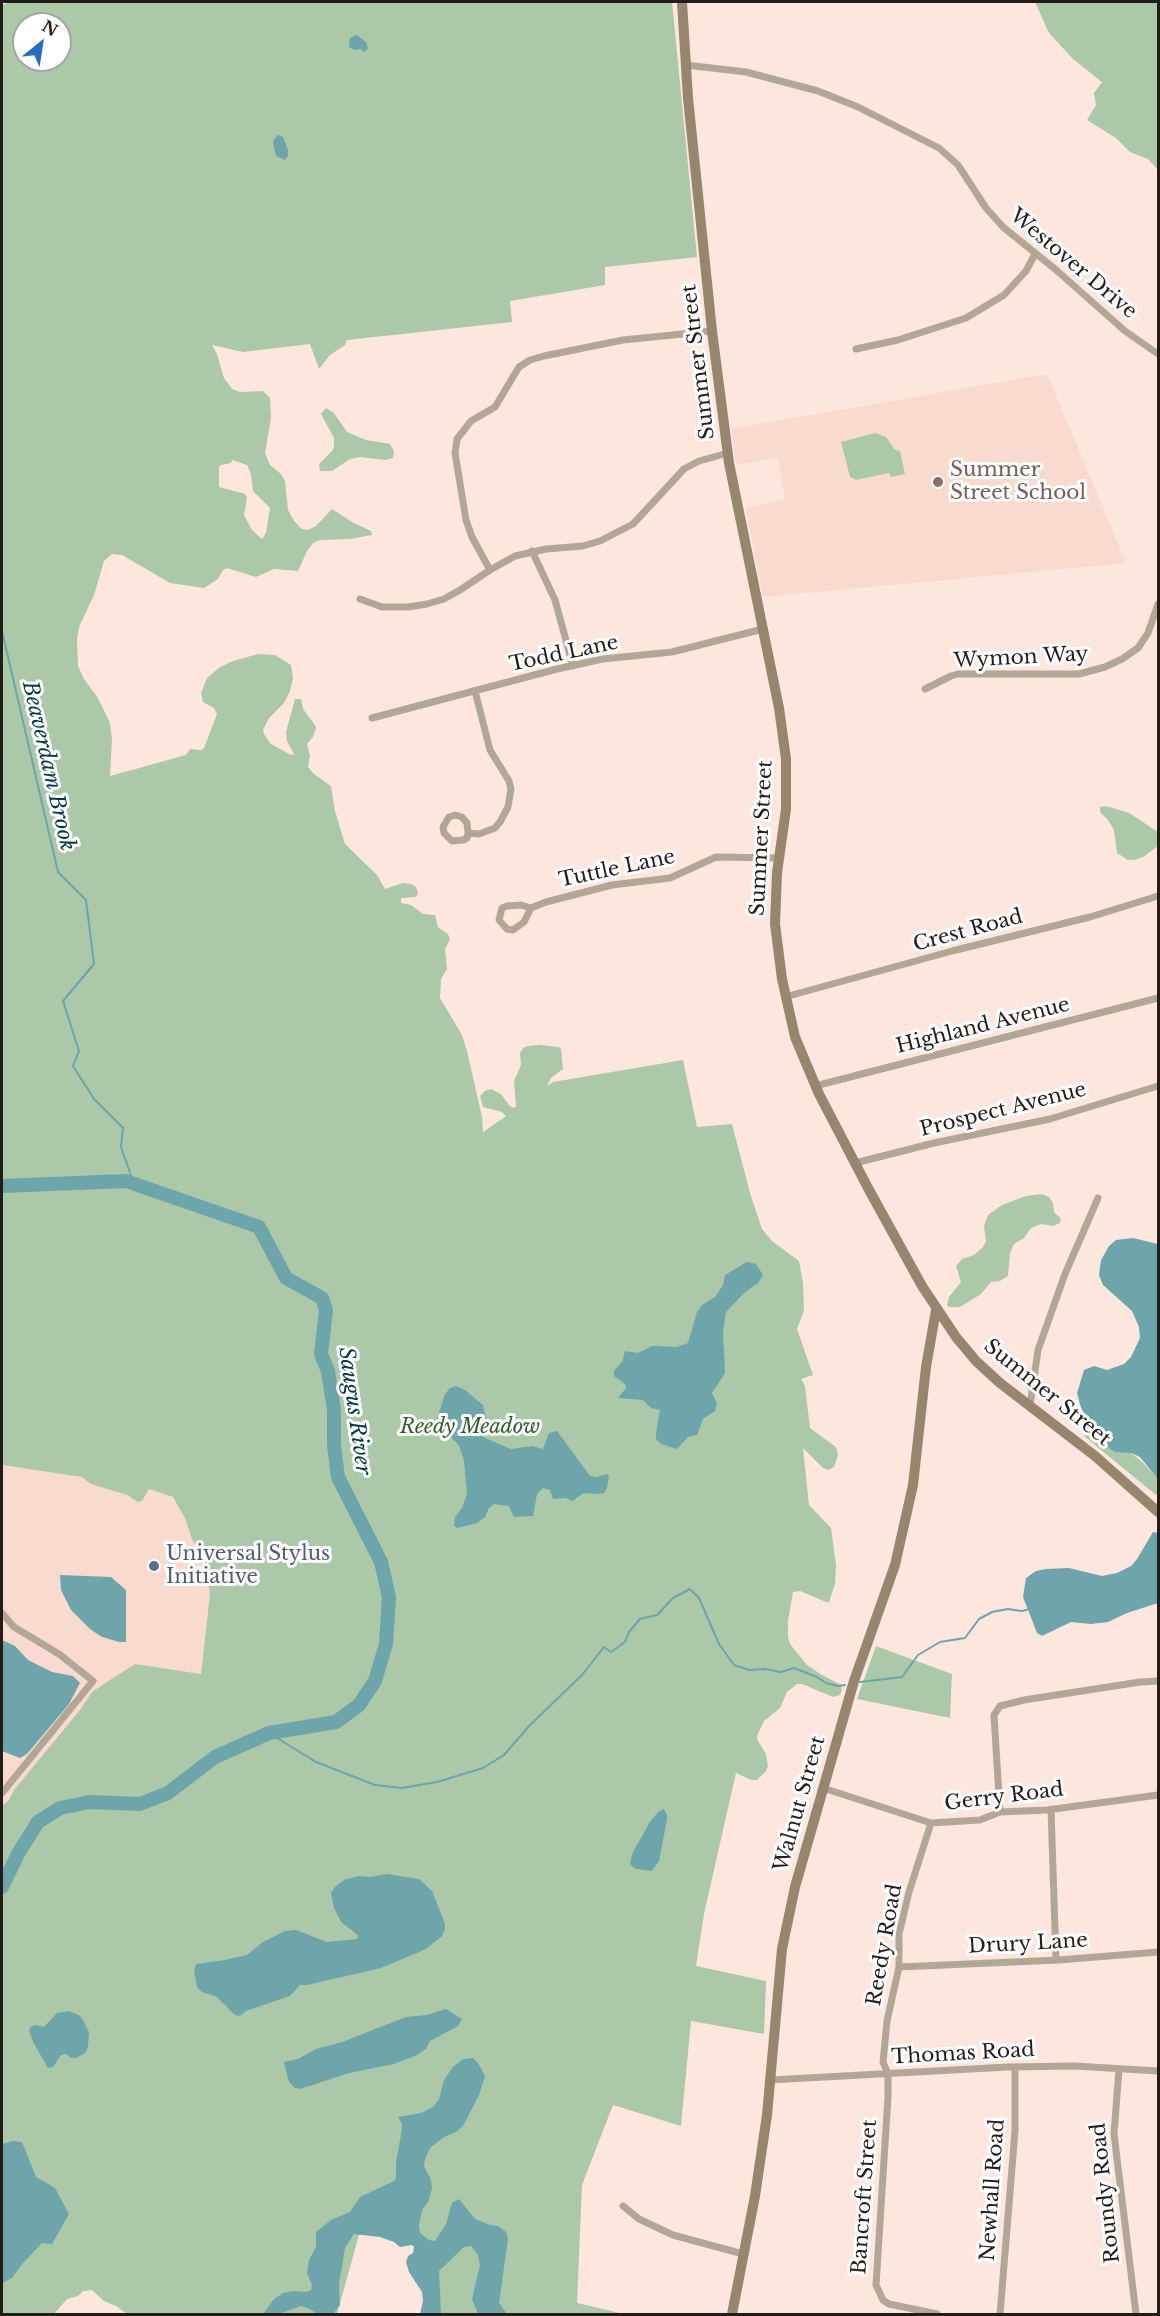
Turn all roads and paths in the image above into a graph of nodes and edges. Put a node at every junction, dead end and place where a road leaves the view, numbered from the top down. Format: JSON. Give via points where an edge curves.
{"nodes":[{"id":1,"x":682,"y":2,"type":"edge"},
{"id":2,"x":686,"y":65,"type":"junction"},
{"id":3,"x":1035,"y":254,"type":"junction"},
{"id":4,"x":712,"y":331,"type":"junction"},
{"id":5,"x":856,"y":350,"type":"dead end"},
{"id":6,"x":1158,"y":354,"type":"edge"},
{"id":7,"x":728,"y":453,"type":"junction"},
{"id":8,"x":532,"y":551,"type":"junction"},
{"id":9,"x":490,"y":570,"type":"junction"},
{"id":10,"x":360,"y":599,"type":"dead end"},
{"id":11,"x":1158,"y":604,"type":"edge"},
{"id":12,"x":763,"y":629,"type":"junction"},
{"id":13,"x":573,"y":666,"type":"junction"},
{"id":14,"x":925,"y":689,"type":"dead end"},
{"id":15,"x":475,"y":691,"type":"junction"},
{"id":16,"x":372,"y":718,"type":"dead end"},
{"id":17,"x":468,"y":832,"type":"dead end"},
{"id":18,"x":780,"y":858,"type":"junction"},
{"id":19,"x":1158,"y":896,"type":"edge"},
{"id":20,"x":531,"y":908,"type":"junction"},
{"id":21,"x":785,"y":997,"type":"junction"},
{"id":22,"x":1158,"y":998,"type":"edge"},
{"id":23,"x":815,"y":1086,"type":"junction"},
{"id":24,"x":1158,"y":1086,"type":"edge"},
{"id":25,"x":855,"y":1163,"type":"junction"},
{"id":26,"x":1098,"y":1198,"type":"dead end"},
{"id":27,"x":936,"y":1310,"type":"junction"},
{"id":28,"x":1030,"y":1406,"type":"junction"},
{"id":29,"x":1158,"y":1512,"type":"edge"},
{"id":30,"x":2,"y":1613,"type":"edge"},
{"id":31,"x":1158,"y":1682,"type":"edge"},
{"id":32,"x":823,"y":1788,"type":"junction"},
{"id":33,"x":2,"y":1793,"type":"edge"},
{"id":34,"x":1158,"y":1795,"type":"edge"},
{"id":35,"x":1051,"y":1809,"type":"junction"},
{"id":36,"x":1000,"y":1812,"type":"junction"},
{"id":37,"x":931,"y":1823,"type":"junction"},
{"id":38,"x":1158,"y":1952,"type":"edge"},
{"id":39,"x":1056,"y":1960,"type":"junction"},
{"id":40,"x":899,"y":1967,"type":"junction"},
{"id":41,"x":1016,"y":2067,"type":"junction"},
{"id":42,"x":1119,"y":2069,"type":"junction"},
{"id":43,"x":1158,"y":2071,"type":"edge"},
{"id":44,"x":888,"y":2074,"type":"junction"},
{"id":45,"x":770,"y":2080,"type":"junction"},
{"id":46,"x":623,"y":2206,"type":"dead end"},
{"id":47,"x":743,"y":2254,"type":"junction"},
{"id":48,"x":732,"y":2314,"type":"edge"},
{"id":49,"x":937,"y":2314,"type":"edge"},
{"id":50,"x":1000,"y":2314,"type":"edge"},
{"id":51,"x":1136,"y":2314,"type":"edge"}],
"edges":[{"from":1,"to":2,"type":"main road","name":"Summer Street"},
{"from":2,"to":3,"type":"street","name":"Westover Drive","via":[[746,72],[798,84],[837,98],[930,143],[951,158],[995,219]]},
{"from":2,"to":4,"type":"main road","name":"Summer Street"},
{"from":3,"to":5,"type":"street","via":[[1026,271],[1004,295],[966,318]]},
{"from":3,"to":6,"type":"street","name":"Westover Drive"},
{"from":4,"to":7,"type":"main road","name":"Summer Street"},
{"from":4,"to":9,"type":"street","via":[[623,340],[544,356],[519,367],[495,406],[471,421],[457,439],[456,464],[466,520]]},
{"from":7,"to":8,"type":"street","via":[[684,469],[646,512],[617,533],[583,546]]},
{"from":7,"to":12,"type":"main road","name":"Summer Street"},
{"from":8,"to":9,"type":"street"},
{"from":8,"to":13,"type":"street","via":[[555,600]]},
{"from":9,"to":10,"type":"street","via":[[444,599],[427,604],[382,607]]},
{"from":11,"to":14,"type":"street","name":"Wymon Way","via":[[1138,648],[1105,667],[1079,674],[958,674]]},
{"from":12,"to":13,"type":"street","name":"Todd Lane","via":[[672,652]]},
{"from":12,"to":18,"type":"main road","name":"Summer Street","via":[[786,759],[787,801]]},
{"from":13,"to":15,"type":"street","name":"Todd Lane"},
{"from":15,"to":16,"type":"street","name":"Todd Lane"},
{"from":15,"to":17,"type":"street","via":[[490,750],[511,789],[501,822],[486,832]]},
{"from":18,"to":20,"type":"street","name":"Tuttle Lane","via":[[716,857],[670,878],[591,890]]},
{"from":18,"to":21,"type":"main road","name":"Summer Street","via":[[775,924]]},
{"from":19,"to":21,"type":"street","name":"Crest Road"},
{"from":20,"to":20,"type":"street","name":"Tuttle Lane","via":[[524,922],[513,930],[499,920],[502,908],[507,906]]},
{"from":21,"to":23,"type":"main road","name":"Summer Street","via":[[795,1037]]},
{"from":22,"to":23,"type":"street","name":"Highland Avenue"},
{"from":23,"to":25,"type":"main road","name":"Summer Street"},
{"from":24,"to":25,"type":"street","name":"Prospect Avenue","via":[[1050,1119]]},
{"from":25,"to":27,"type":"main road","name":"Summer Street"},
{"from":26,"to":28,"type":"street","via":[[1038,1350]]},
{"from":27,"to":28,"type":"main road","name":"Summer Street","via":[[976,1361]]},
{"from":27,"to":32,"type":"main road","name":"Walnut Street","via":[[913,1485],[895,1565],[854,1681]]},
{"from":28,"to":29,"type":"main road","name":"Summer Street"},
{"from":30,"to":33,"type":"street","via":[[14,1627],[59,1654],[93,1681]]},
{"from":31,"to":36,"type":"street","via":[[1000,1706],[994,1715]]},
{"from":32,"to":37,"type":"street","name":"Gerry Road"},
{"from":32,"to":45,"type":"main road","name":"Walnut Street","via":[[782,1949]]},
{"from":34,"to":35,"type":"street","name":"Gerry Road"},
{"from":35,"to":36,"type":"street","name":"Gerry Road"},
{"from":35,"to":39,"type":"street"},
{"from":36,"to":37,"type":"street","name":"Gerry Road","via":[[980,1820]]},
{"from":37,"to":40,"type":"street","name":"Reedy Road","via":[[899,1934]]},
{"from":38,"to":39,"type":"street","name":"Drury Lane"},
{"from":39,"to":40,"type":"street","name":"Drury Lane"},
{"from":40,"to":44,"type":"street","name":"Reedy Road","via":[[887,2021],[883,2062]]},
{"from":41,"to":42,"type":"street","name":"Thomas Road"},
{"from":41,"to":44,"type":"street","name":"Thomas Road"},
{"from":41,"to":50,"type":"street","name":"Newhall Road","via":[[1015,2131]]},
{"from":42,"to":43,"type":"street","name":"Thomas Road"},
{"from":42,"to":51,"type":"street","name":"Roundy Road","via":[[1114,2134]]},
{"from":44,"to":45,"type":"street","name":"Thomas Road"},
{"from":44,"to":49,"type":"street","name":"Bancroft Street","via":[[876,2285],[883,2300],[890,2304]]},
{"from":45,"to":47,"type":"main road","name":"Walnut Street"},
{"from":46,"to":47,"type":"street","via":[[639,2219],[673,2235]]},
{"from":47,"to":48,"type":"main road","name":"Walnut Street"}]}
